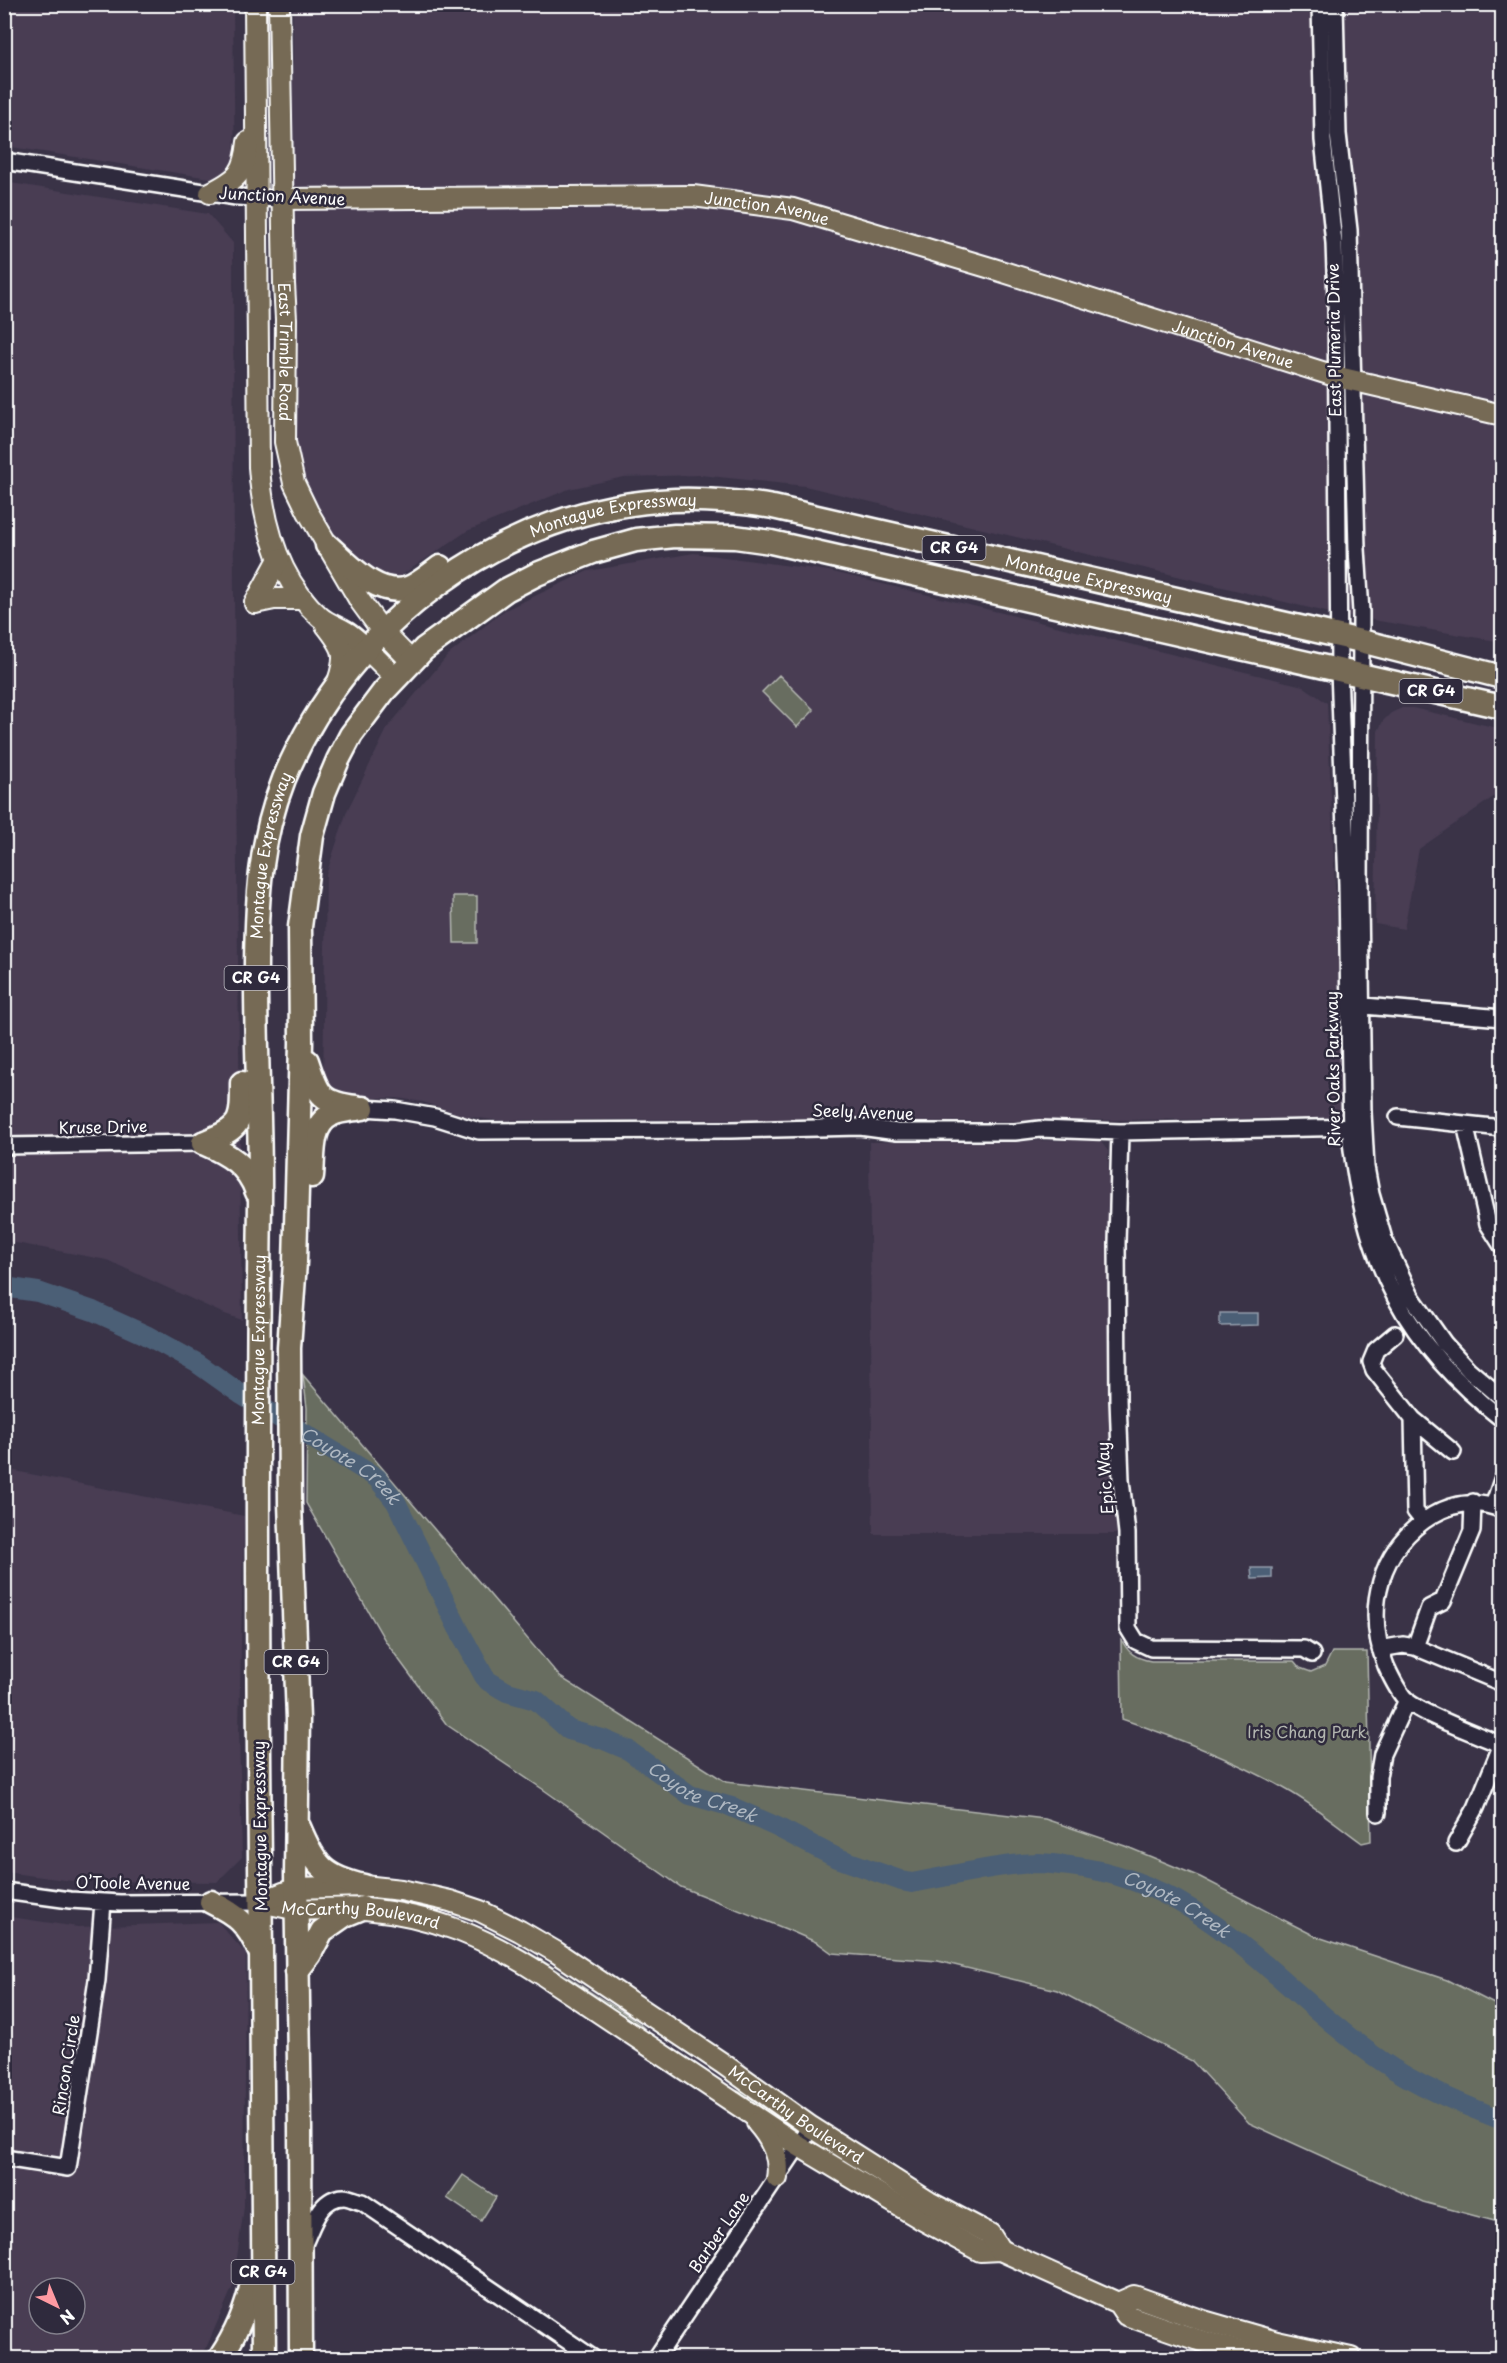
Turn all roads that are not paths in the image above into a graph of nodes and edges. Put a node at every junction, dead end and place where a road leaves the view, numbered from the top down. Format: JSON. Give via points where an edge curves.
{"nodes":[{"id":1,"x":255,"y":4,"type":"edge"},
{"id":2,"x":279,"y":4,"type":"edge"},
{"id":3,"x":1320,"y":4,"type":"edge"},
{"id":4,"x":1335,"y":4,"type":"edge"},
{"id":5,"x":256,"y":68,"type":"junction"},
{"id":6,"x":4,"y":160,"type":"edge"},
{"id":7,"x":1343,"y":185,"type":"junction"},
{"id":8,"x":1328,"y":186,"type":"junction"},
{"id":9,"x":210,"y":193,"type":"junction"},
{"id":10,"x":257,"y":198,"type":"junction"},
{"id":11,"x":282,"y":199,"type":"junction"},
{"id":12,"x":1346,"y":380,"type":"junction"},
{"id":13,"x":1503,"y":415,"type":"edge"},
{"id":14,"x":327,"y":545,"type":"junction"},
{"id":15,"x":494,"y":549,"type":"junction"},
{"id":16,"x":279,"y":560,"type":"junction"},
{"id":17,"x":303,"y":600,"type":"junction"},
{"id":18,"x":321,"y":619,"type":"junction"},
{"id":19,"x":382,"y":631,"type":"junction"},
{"id":20,"x":1350,"y":639,"type":"junction"},
{"id":21,"x":364,"y":649,"type":"junction"},
{"id":22,"x":411,"y":661,"type":"junction"},
{"id":23,"x":1349,"y":672,"type":"junction"},
{"id":24,"x":395,"y":677,"type":"junction"},
{"id":25,"x":1503,"y":677,"type":"edge"},
{"id":26,"x":338,"y":684,"type":"junction"},
{"id":27,"x":1503,"y":707,"type":"edge"},
{"id":28,"x":1345,"y":817,"type":"junction"},
{"id":29,"x":1360,"y":899,"type":"junction"},
{"id":30,"x":256,"y":998,"type":"junction"},
{"id":31,"x":1355,"y":1005,"type":"junction"},
{"id":32,"x":1503,"y":1018,"type":"edge"},
{"id":33,"x":301,"y":1043,"type":"junction"},
{"id":34,"x":363,"y":1108,"type":"junction"},
{"id":35,"x":1398,"y":1117,"type":"dead end"},
{"id":36,"x":1466,"y":1124,"type":"junction"},
{"id":37,"x":1357,"y":1128,"type":"junction"},
{"id":38,"x":1503,"y":1128,"type":"edge"},
{"id":39,"x":1120,"y":1132,"type":"junction"},
{"id":40,"x":203,"y":1143,"type":"junction"},
{"id":41,"x":4,"y":1146,"type":"edge"},
{"id":42,"x":260,"y":1200,"type":"junction"},
{"id":43,"x":1503,"y":1246,"type":"edge"},
{"id":44,"x":296,"y":1262,"type":"junction"},
{"id":45,"x":1395,"y":1334,"type":"dead end"},
{"id":46,"x":1503,"y":1398,"type":"edge"},
{"id":47,"x":1413,"y":1419,"type":"junction"},
{"id":48,"x":1503,"y":1419,"type":"edge"},
{"id":49,"x":1453,"y":1452,"type":"dead end"},
{"id":50,"x":1503,"y":1480,"type":"edge"},
{"id":51,"x":1473,"y":1502,"type":"junction"},
{"id":52,"x":1498,"y":1508,"type":"edge"},
{"id":53,"x":1423,"y":1521,"type":"junction"},
{"id":54,"x":1415,"y":1647,"type":"junction"},
{"id":55,"x":1380,"y":1650,"type":"junction"},
{"id":56,"x":1312,"y":1654,"type":"dead end"},
{"id":57,"x":1503,"y":1683,"type":"edge"},
{"id":58,"x":1407,"y":1700,"type":"junction"},
{"id":59,"x":1502,"y":1744,"type":"edge"},
{"id":60,"x":1378,"y":1813,"type":"dead end"},
{"id":61,"x":296,"y":1820,"type":"junction"},
{"id":62,"x":1456,"y":1843,"type":"dead end"},
{"id":63,"x":4,"y":1891,"type":"edge"},
{"id":64,"x":363,"y":1897,"type":"junction"},
{"id":65,"x":296,"y":1899,"type":"junction"},
{"id":66,"x":103,"y":1902,"type":"junction"},
{"id":67,"x":211,"y":1902,"type":"junction"},
{"id":68,"x":260,"y":1902,"type":"junction"},
{"id":69,"x":261,"y":1956,"type":"junction"},
{"id":70,"x":297,"y":1971,"type":"junction"},
{"id":71,"x":748,"y":2112,"type":"junction"},
{"id":72,"x":811,"y":2127,"type":"junction"},
{"id":73,"x":799,"y":2146,"type":"junction"},
{"id":74,"x":4,"y":2158,"type":"edge"},
{"id":75,"x":777,"y":2178,"type":"junction"},
{"id":76,"x":261,"y":2185,"type":"junction"},
{"id":77,"x":1000,"y":2250,"type":"junction"},
{"id":78,"x":300,"y":2254,"type":"junction"},
{"id":79,"x":1118,"y":2302,"type":"junction"},
{"id":80,"x":303,"y":2352,"type":"edge"},
{"id":81,"x":1298,"y":2353,"type":"edge"},
{"id":82,"x":220,"y":2358,"type":"edge"},
{"id":83,"x":264,"y":2358,"type":"edge"},
{"id":84,"x":593,"y":2358,"type":"edge"},
{"id":85,"x":656,"y":2358,"type":"edge"},
{"id":86,"x":1263,"y":2358,"type":"edge"},
{"id":87,"x":1351,"y":2358,"type":"edge"}],
"edges":[{"from":1,"to":5,"type":"main road","name":"East Trimble Road"},
{"from":2,"to":11,"type":"main road","name":"East Trimble Road"},
{"from":3,"to":8,"type":"street","name":"East Plumeria Drive"},
{"from":4,"to":7,"type":"street","name":"East Plumeria Drive"},
{"from":5,"to":9,"type":"main road","via":[[246,164],[225,186]]},
{"from":5,"to":10,"type":"main road","name":"East Trimble Road"},
{"from":6,"to":9,"type":"street","name":"Junction Avenue"},
{"from":7,"to":8,"type":"street"},
{"from":7,"to":12,"type":"street","name":"East Plumeria Drive","via":[[1349,230]]},
{"from":8,"to":12,"type":"street","name":"East Plumeria Drive"},
{"from":9,"to":10,"type":"street","name":"Junction Avenue"},
{"from":10,"to":11,"type":"street","name":"Junction Avenue"},
{"from":10,"to":16,"type":"main road","name":"East Trimble Road","via":[[259,467],[266,523]]},
{"from":11,"to":12,"type":"main road","name":"Junction Avenue","via":[[693,196],[793,209]]},
{"from":11,"to":14,"type":"main road","name":"East Trimble Road","via":[[285,442],[294,483]]},
{"from":12,"to":13,"type":"main road","name":"Junction Avenue"},
{"from":12,"to":20,"type":"street","name":"East Plumeria Drive"},
{"from":12,"to":20,"type":"street","name":"East Plumeria Drive","via":[[1356,537]]},
{"from":14,"to":15,"type":"highway","via":[[362,575],[391,590],[407,588],[463,552]]},
{"from":14,"to":19,"type":"main road","name":"East Trimble Road"},
{"from":15,"to":19,"type":"highway","name":"Montague Expressway","number":"CR G4","via":[[465,565]]},
{"from":15,"to":20,"type":"highway","name":"Montague Expressway","number":"CR G4","via":[[566,519],[635,504],[732,501],[773,507]]},
{"from":16,"to":17,"type":"main road","name":"East Trimble Road"},
{"from":16,"to":17,"type":"main road","via":[[255,603]]},
{"from":17,"to":18,"type":"main road","name":"East Trimble Road"},
{"from":18,"to":21,"type":"main road","name":"East Trimble Road","via":[[349,634]]},
{"from":18,"to":26,"type":"main road","name":"East Trimble Road","via":[[343,646],[345,662]]},
{"from":19,"to":21,"type":"highway","name":"Montague Expressway","number":"CR G4"},
{"from":19,"to":22,"type":"main road","name":"East Trimble Road"},
{"from":20,"to":23,"type":"street","name":"East Plumeria Drive"},
{"from":20,"to":23,"type":"street","name":"East Plumeria Drive"},
{"from":20,"to":25,"type":"highway","name":"Montague Expressway","number":"CR G4"},
{"from":21,"to":24,"type":"main road","name":"East Trimble Road"},
{"from":21,"to":26,"type":"highway","name":"Montague Expressway","number":"CR G4"},
{"from":22,"to":23,"type":"highway","name":"Montague Expressway","number":"CR G4","via":[[506,590],[537,574],[592,552],[636,540],[675,536],[771,542]]},
{"from":22,"to":24,"type":"highway","name":"Montague Expressway","number":"CR G4"},
{"from":23,"to":27,"type":"highway","name":"Montague Expressway","number":"CR G4"},
{"from":23,"to":28,"type":"street"},
{"from":23,"to":29,"type":"street","name":"River Oaks Parkway"},
{"from":24,"to":33,"type":"highway","name":"Montague Expressway","number":"CR G4","via":[[351,735],[324,793],[312,836],[300,927]]},
{"from":26,"to":30,"type":"highway","name":"Montague Expressway","number":"CR G4","via":[[298,749],[270,817],[257,888]]},
{"from":28,"to":29,"type":"street","via":[[1352,832],[1355,894]]},
{"from":28,"to":31,"type":"street","via":[[1348,931],[1354,941]]},
{"from":29,"to":31,"type":"street","name":"River Oaks Parkway"},
{"from":30,"to":40,"type":"highway","via":[[242,1050],[242,1111],[237,1126]]},
{"from":30,"to":42,"type":"highway","name":"Montague Expressway","number":"CR G4"},
{"from":31,"to":32,"type":"street"},
{"from":31,"to":37,"type":"street","name":"River Oaks Parkway"},
{"from":33,"to":34,"type":"highway","via":[[315,1087],[322,1096],[342,1105]]},
{"from":33,"to":44,"type":"highway","name":"Montague Expressway","number":"CR G4"},
{"from":34,"to":39,"type":"street","name":"Seely Avenue","via":[[435,1117],[479,1131],[860,1127],[897,1132]]},
{"from":34,"to":44,"type":"highway","via":[[332,1114],[318,1127],[311,1197]]},
{"from":35,"to":36,"type":"street"},
{"from":36,"to":38,"type":"street"},
{"from":36,"to":43,"type":"street","via":[[1488,1224]]},
{"from":37,"to":39,"type":"street","name":"Seely Avenue"},
{"from":37,"to":46,"type":"street","name":"River Oaks Parkway","via":[[1384,1239],[1401,1276],[1444,1343]]},
{"from":37,"to":48,"type":"street","name":"River Oaks Parkway","via":[[1354,1173],[1362,1215],[1388,1284],[1417,1333],[1440,1361]]},
{"from":39,"to":56,"type":"street","name":"Epic Way","via":[[1118,1399],[1127,1533],[1128,1628],[1136,1641],[1151,1648],[1304,1649]]},
{"from":40,"to":41,"type":"street","name":"Kruse Drive"},
{"from":40,"to":42,"type":"highway","via":[[245,1167]]},
{"from":42,"to":68,"type":"highway","name":"Montague Expressway","number":"CR G4","via":[[256,1493]]},
{"from":44,"to":61,"type":"highway","name":"Montague Expressway","number":"CR G4","via":[[289,1359],[298,1719]]},
{"from":45,"to":47,"type":"street","via":[[1376,1350],[1371,1362]]},
{"from":47,"to":49,"type":"street"},
{"from":47,"to":53,"type":"street","via":[[1415,1511]]},
{"from":50,"to":52,"type":"street"},
{"from":51,"to":52,"type":"street"},
{"from":51,"to":53,"type":"street","via":[[1444,1509]]},
{"from":51,"to":54,"type":"street","via":[[1472,1531],[1443,1600],[1429,1608]]},
{"from":53,"to":55,"type":"street","via":[[1398,1546],[1380,1582],[1375,1613]]},
{"from":54,"to":55,"type":"street","via":[[1403,1645]]},
{"from":54,"to":57,"type":"street"},
{"from":55,"to":58,"type":"street","via":[[1391,1678]]},
{"from":58,"to":59,"type":"street"},
{"from":58,"to":60,"type":"street","via":[[1383,1754],[1378,1777]]},
{"from":59,"to":62,"type":"street","via":[[1476,1808]]},
{"from":61,"to":64,"type":"highway","via":[[320,1868]]},
{"from":61,"to":65,"type":"highway","name":"Montague Expressway","number":"CR G4"},
{"from":63,"to":66,"type":"street","name":"O’Toole Avenue"},
{"from":64,"to":65,"type":"main road","name":"McCarthy Boulevard"},
{"from":64,"to":70,"type":"highway","via":[[322,1931]]},
{"from":64,"to":71,"type":"main road","name":"McCarthy Boulevard","via":[[398,1912],[443,1923],[508,1952]]},
{"from":64,"to":72,"type":"main road","name":"McCarthy Boulevard","via":[[401,1890],[480,1911],[520,1931],[722,2062]]},
{"from":65,"to":68,"type":"main road","name":"McCarthy Boulevard"},
{"from":65,"to":70,"type":"highway","name":"Montague Expressway","number":"CR G4"},
{"from":66,"to":67,"type":"street","name":"O’Toole Avenue"},
{"from":66,"to":74,"type":"street","name":"Rincon Circle","via":[[97,1980],[68,2168]]},
{"from":67,"to":68,"type":"street","name":"O’Toole Avenue"},
{"from":67,"to":69,"type":"highway","via":[[234,1913],[251,1931]]},
{"from":68,"to":69,"type":"highway","name":"Montague Expressway","number":"CR G4"},
{"from":69,"to":76,"type":"highway","name":"Montague Expressway","number":"CR G4"},
{"from":70,"to":78,"type":"highway","name":"Montague Expressway","number":"CR G4"},
{"from":71,"to":73,"type":"main road","name":"McCarthy Boulevard"},
{"from":71,"to":75,"type":"main road","via":[[776,2152]]},
{"from":72,"to":73,"type":"street","name":"Barber Lane"},
{"from":72,"to":77,"type":"main road","name":"McCarthy Boulevard","via":[[929,2202],[990,2234]]},
{"from":73,"to":75,"type":"street","name":"Barber Lane"},
{"from":73,"to":77,"type":"main road","name":"McCarthy Boulevard","via":[[980,2251]]},
{"from":75,"to":85,"type":"street","name":"Barber Lane"},
{"from":76,"to":82,"type":"highway","via":[[251,2291]]},
{"from":76,"to":83,"type":"highway","name":"Montague Expressway","number":"CR G4"},
{"from":77,"to":79,"type":"main road","name":"McCarthy Boulevard"},
{"from":78,"to":80,"type":"highway","name":"Montague Expressway","number":"CR G4"},
{"from":78,"to":84,"type":"street","via":[[320,2210],[330,2199],[344,2197],[362,2202]]},
{"from":79,"to":81,"type":"main road","name":"McCarthy Boulevard","via":[[1134,2296]]},
{"from":79,"to":86,"type":"main road","name":"McCarthy Boulevard","via":[[1126,2315]]},
{"from":81,"to":87,"type":"main road","name":"McCarthy Boulevard"}]}
